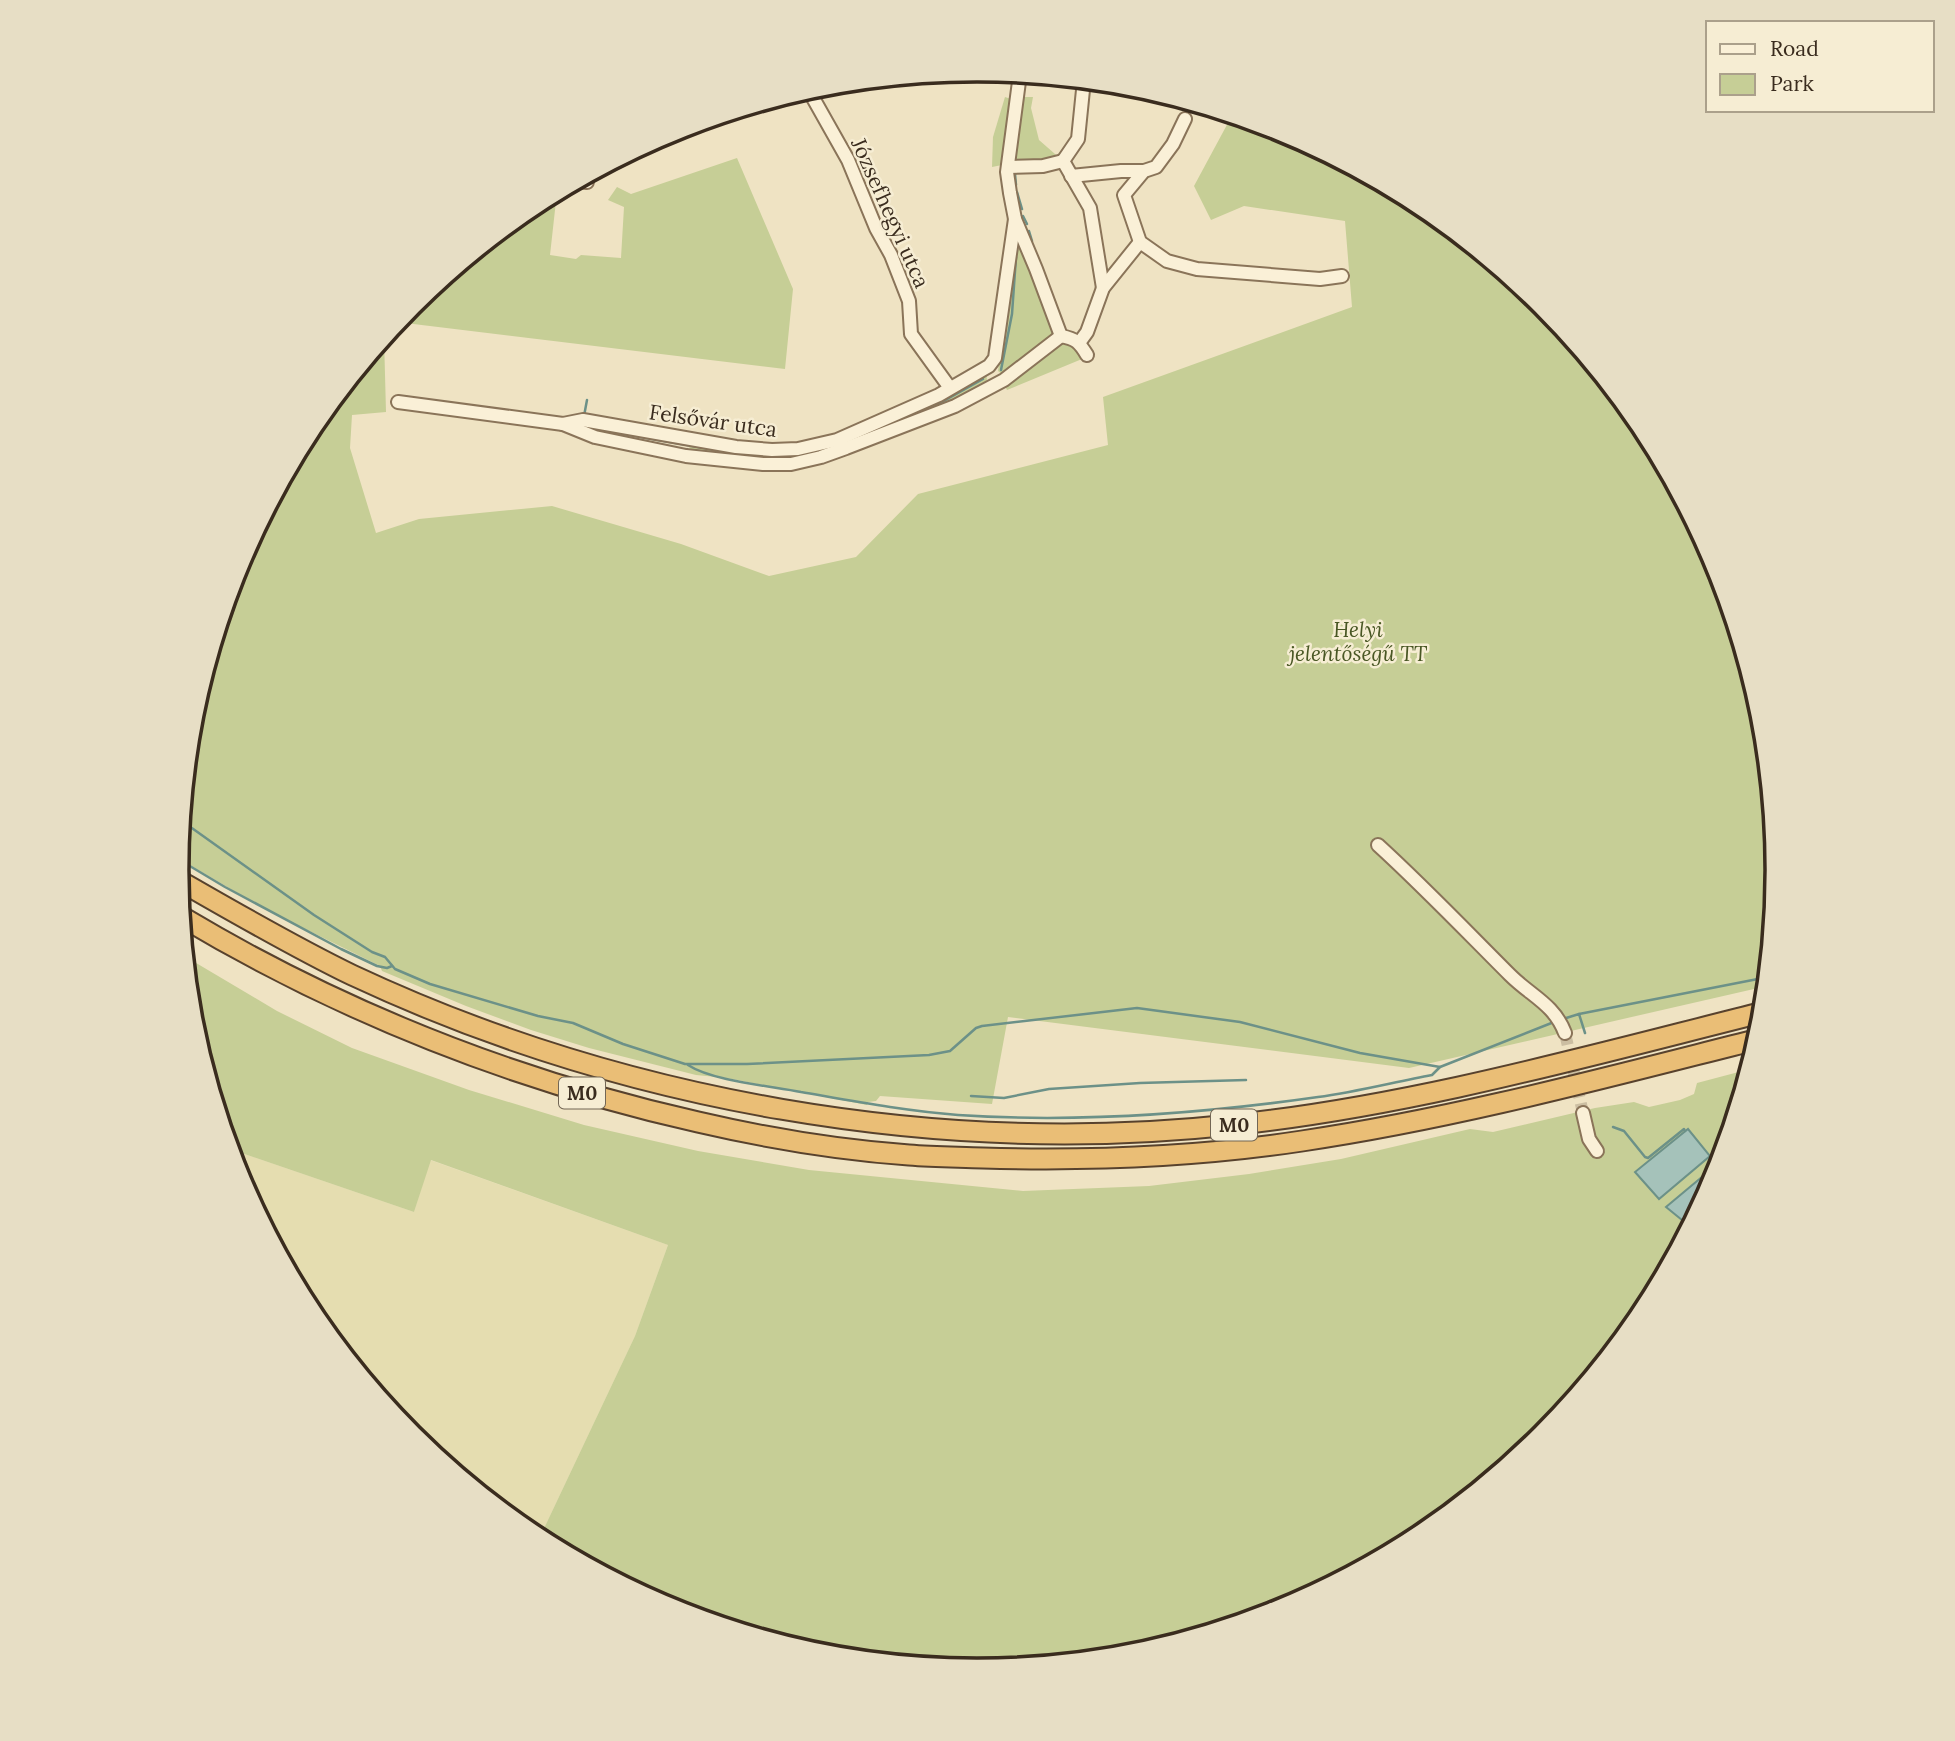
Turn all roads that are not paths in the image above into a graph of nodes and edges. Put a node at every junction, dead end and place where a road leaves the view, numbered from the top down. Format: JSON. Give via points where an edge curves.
{"nodes":[{"id":1,"x":1019,"y":84,"type":"edge"},
{"id":2,"x":1083,"y":89,"type":"edge"},
{"id":3,"x":814,"y":99,"type":"edge"},
{"id":4,"x":1185,"y":119,"type":"dead end"},
{"id":5,"x":1063,"y":161,"type":"junction"},
{"id":6,"x":1008,"y":167,"type":"junction"},
{"id":7,"x":1144,"y":172,"type":"junction"},
{"id":8,"x":1071,"y":176,"type":"junction"},
{"id":9,"x":1015,"y":219,"type":"junction"},
{"id":10,"x":1140,"y":242,"type":"junction"},
{"id":11,"x":1342,"y":276,"type":"dead end"},
{"id":12,"x":1103,"y":288,"type":"junction"},
{"id":13,"x":1060,"y":337,"type":"junction"},
{"id":14,"x":1079,"y":343,"type":"junction"},
{"id":15,"x":1087,"y":355,"type":"dead end"},
{"id":16,"x":996,"y":377,"type":"junction"},
{"id":17,"x":950,"y":388,"type":"junction"},
{"id":18,"x":398,"y":402,"type":"dead end"},
{"id":19,"x":563,"y":424,"type":"junction"},
{"id":20,"x":1378,"y":845,"type":"dead end"},
{"id":21,"x":190,"y":887,"type":"edge"},
{"id":22,"x":191,"y":922,"type":"edge"},
{"id":23,"x":1752,"y":1015,"type":"edge"},
{"id":24,"x":1561,"y":1024,"type":"tunnel mouth"},
{"id":25,"x":1747,"y":1042,"type":"edge"},
{"id":26,"x":1583,"y":1113,"type":"tunnel mouth"},
{"id":27,"x":1597,"y":1151,"type":"dead end"}],
"edges":[{"from":1,"to":6,"type":"street"},
{"from":2,"to":5,"type":"street","via":[[1078,139]]},
{"from":3,"to":17,"type":"street","name":"Józsefhegyi utca","via":[[848,160],[891,255],[909,301],[911,334]]},
{"from":4,"to":7,"type":"street","via":[[1156,167]]},
{"from":5,"to":6,"type":"street"},
{"from":5,"to":8,"type":"street"},
{"from":6,"to":9,"type":"street"},
{"from":7,"to":8,"type":"street"},
{"from":7,"to":10,"type":"street","via":[[1124,195]]},
{"from":8,"to":12,"type":"street","via":[[1090,208]]},
{"from":9,"to":13,"type":"street"},
{"from":9,"to":16,"type":"street"},
{"from":10,"to":11,"type":"street","via":[[1167,261],[1197,269]]},
{"from":10,"to":12,"type":"street"},
{"from":12,"to":14,"type":"street"},
{"from":13,"to":14,"type":"street"},
{"from":13,"to":16,"type":"street","name":"Felsővár utca"},
{"from":14,"to":15,"type":"street"},
{"from":16,"to":17,"type":"street","name":"Felsővár utca"},
{"from":16,"to":19,"type":"street","name":"Felsővár utca","via":[[955,406],[892,432],[791,464],[686,456],[595,437]]},
{"from":17,"to":19,"type":"street","name":"Felsővár utca","via":[[836,440],[798,450],[736,447],[583,420]]},
{"from":18,"to":19,"type":"street","name":"Felsővár utca"},
{"from":20,"to":24,"type":"street","via":[[1521,986],[1553,1010]]},
{"from":21,"to":23,"type":"highway","number":"M0","via":[[351,974],[548,1052],[738,1100],[911,1128],[1054,1135],[1227,1126],[1391,1101],[1500,1078]]},
{"from":22,"to":25,"type":"highway","number":"M0","via":[[275,970],[369,1015],[541,1081],[730,1129],[909,1155],[1110,1158],[1300,1142],[1508,1101]]},
{"from":26,"to":27,"type":"street"}]}
